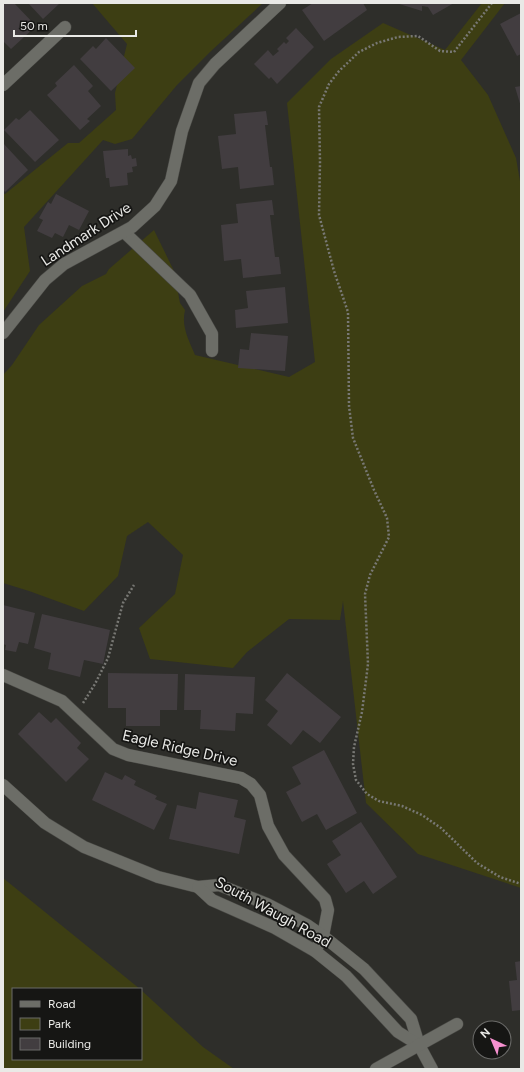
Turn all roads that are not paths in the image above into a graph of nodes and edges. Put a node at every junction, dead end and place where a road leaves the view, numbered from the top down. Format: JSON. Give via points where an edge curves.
{"nodes":[{"id":1,"x":280,"y":3,"type":"edge"},
{"id":2,"x":65,"y":27,"type":"dead end"},
{"id":3,"x":4,"y":83,"type":"edge"},
{"id":4,"x":124,"y":232,"type":"junction"},
{"id":5,"x":3,"y":333,"type":"edge"},
{"id":6,"x":212,"y":352,"type":"dead end"},
{"id":7,"x":3,"y":675,"type":"edge"},
{"id":8,"x":3,"y":785,"type":"edge"},
{"id":9,"x":198,"y":887,"type":"junction"},
{"id":10,"x":323,"y":936,"type":"junction"},
{"id":11,"x":315,"y":951,"type":"junction"},
{"id":12,"x":457,"y":1024,"type":"dead end"},
{"id":13,"x":419,"y":1045,"type":"junction"},
{"id":14,"x":376,"y":1069,"type":"edge"},
{"id":15,"x":432,"y":1069,"type":"edge"}],
"edges":[{"from":1,"to":4,"type":"street","name":"Landmark Drive","via":[[215,64],[199,83],[182,131],[170,181],[155,206]]},
{"from":2,"to":3,"type":"street"},
{"from":4,"to":5,"type":"street","name":"Landmark Drive","via":[[64,264],[45,280]]},
{"from":4,"to":6,"type":"street","via":[[190,296],[212,334]]},
{"from":7,"to":10,"type":"street","name":"Eagle Ridge Drive","via":[[62,701],[113,749],[128,755],[241,778],[251,784],[260,795],[268,826],[284,854],[325,899],[328,910]]},
{"from":8,"to":9,"type":"street","name":"South Waugh Road","via":[[45,823],[84,847],[158,877]]},
{"from":9,"to":10,"type":"street","name":"South Waugh Road","via":[[219,885],[274,907]]},
{"from":9,"to":11,"type":"street","name":"South Waugh Road","via":[[212,900],[275,928]]},
{"from":10,"to":11,"type":"street","name":"Eagle Ridge Drive"},
{"from":10,"to":13,"type":"street","name":"South Waugh Road","via":[[364,970],[411,1018]]},
{"from":11,"to":13,"type":"street","name":"South Waugh Road","via":[[346,976],[398,1032]]},
{"from":12,"to":13,"type":"street"},
{"from":13,"to":14,"type":"street"},
{"from":13,"to":15,"type":"street","name":"South Waugh Road"}]}
